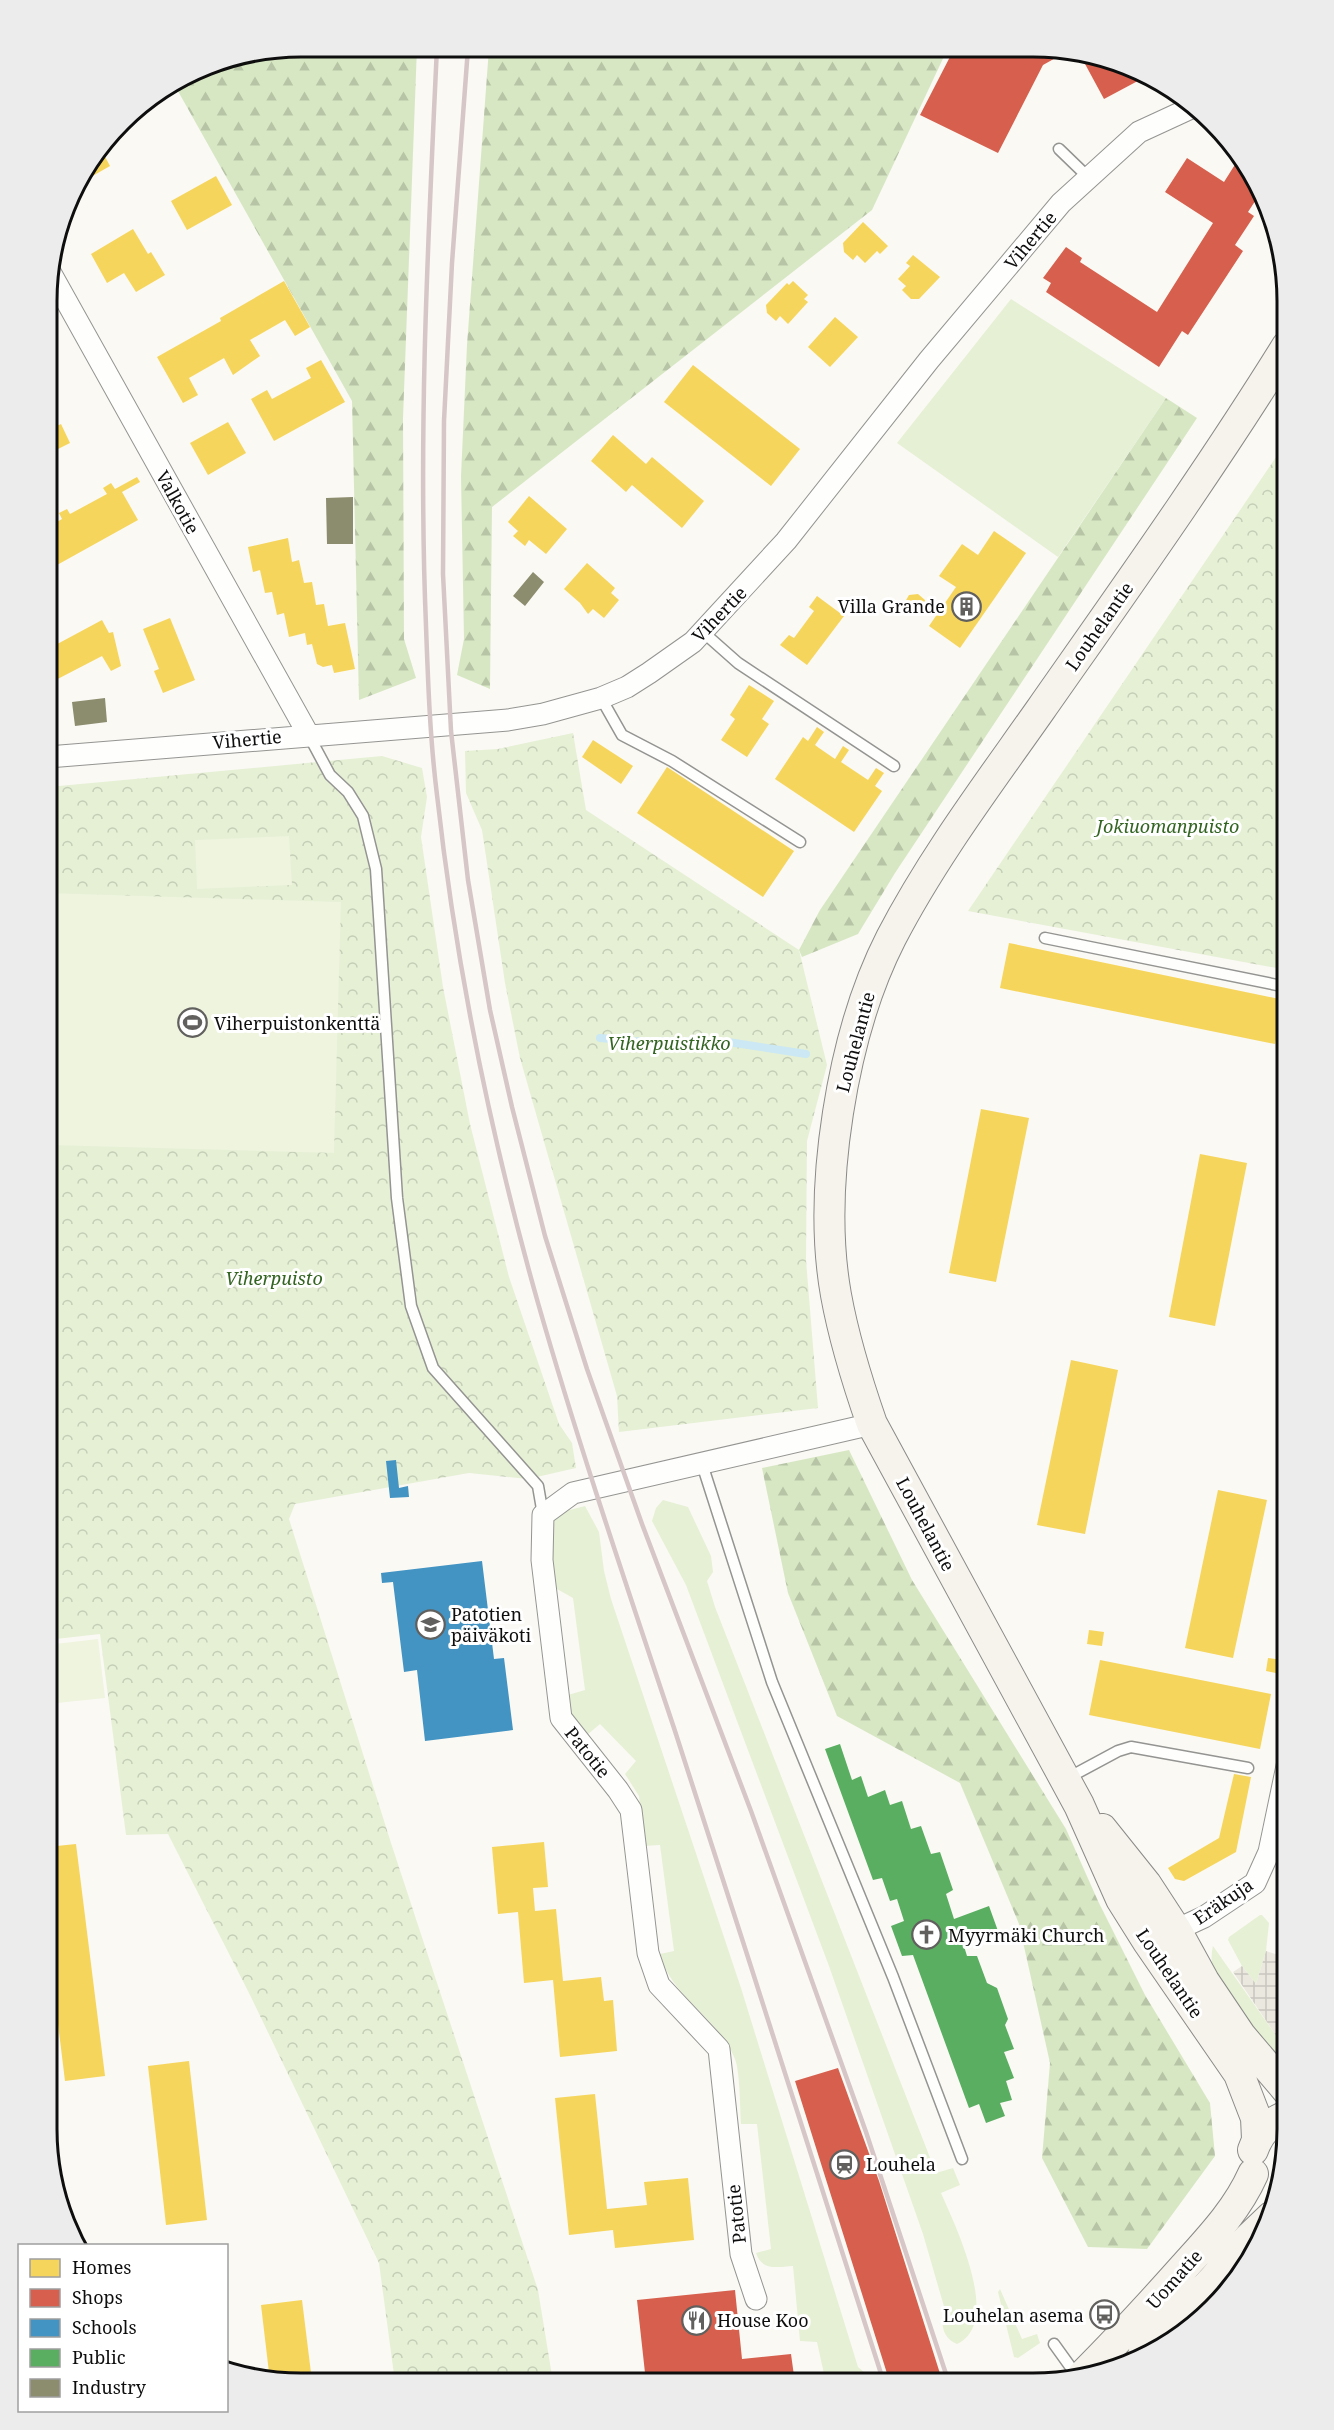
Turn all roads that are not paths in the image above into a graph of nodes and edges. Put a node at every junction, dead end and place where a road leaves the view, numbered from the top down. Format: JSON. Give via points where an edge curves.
{"nodes":[{"id":1,"x":1186,"y":110,"type":"edge"},
{"id":2,"x":1059,"y":149,"type":"dead end"},
{"id":3,"x":1089,"y":178,"type":"junction"},
{"id":4,"x":58,"y":286,"type":"edge"},
{"id":5,"x":1277,"y":362,"type":"edge"},
{"id":6,"x":703,"y":632,"type":"junction"},
{"id":7,"x":601,"y":698,"type":"junction"},
{"id":8,"x":308,"y":734,"type":"junction"},
{"id":9,"x":57,"y":756,"type":"edge"},
{"id":10,"x":894,"y":766,"type":"dead end"},
{"id":11,"x":800,"y":843,"type":"dead end"},
{"id":12,"x":1045,"y":938,"type":"dead end"},
{"id":13,"x":1277,"y":985,"type":"edge"},
{"id":14,"x":872,"y":1424,"type":"junction"},
{"id":15,"x":702,"y":1464,"type":"junction"},
{"id":16,"x":543,"y":1515,"type":"junction"},
{"id":17,"x":1248,"y":1768,"type":"dead end"},
{"id":18,"x":1072,"y":1792,"type":"junction"},
{"id":19,"x":1277,"y":1814,"type":"edge"},
{"id":20,"x":1176,"y":1930,"type":"junction"},
{"id":21,"x":1148,"y":1942,"type":"junction"},
{"id":22,"x":1277,"y":2078,"type":"edge"},
{"id":23,"x":1277,"y":2121,"type":"edge"},
{"id":24,"x":1257,"y":2139,"type":"junction"},
{"id":25,"x":962,"y":2159,"type":"dead end"},
{"id":26,"x":1253,"y":2174,"type":"junction"},
{"id":27,"x":1268,"y":2196,"type":"edge"},
{"id":28,"x":1253,"y":2234,"type":"edge"},
{"id":29,"x":756,"y":2299,"type":"dead end"},
{"id":30,"x":1160,"y":2337,"type":"edge"},
{"id":31,"x":1054,"y":2344,"type":"dead end"},
{"id":32,"x":1093,"y":2366,"type":"edge"},
{"id":33,"x":1072,"y":2370,"type":"edge"}],
"edges":[{"from":1,"to":3,"type":"street","name":"Vihertie","via":[[1139,132]]},
{"from":2,"to":3,"type":"lane"},
{"from":3,"to":6,"type":"street","name":"Vihertie","via":[[1061,203],[929,360],[786,541]]},
{"from":4,"to":8,"type":"street","name":"Valkotie"},
{"from":5,"to":14,"type":"main road","name":"Louhelantie","via":[[1234,433],[963,820],[909,904],[870,985],[858,1020],[838,1111],[831,1251],[850,1361]]},
{"from":6,"to":7,"type":"street","name":"Vihertie","via":[[649,673]]},
{"from":6,"to":10,"type":"lane","via":[[738,663]]},
{"from":7,"to":8,"type":"street","name":"Vihertie","via":[[508,720]]},
{"from":7,"to":11,"type":"lane","via":[[622,735],[672,761]]},
{"from":8,"to":9,"type":"street","name":"Vihertie"},
{"from":8,"to":16,"type":"lane","via":[[330,776],[348,792],[363,816],[376,869],[397,1198],[411,1306],[433,1368],[538,1486]]},
{"from":12,"to":13,"type":"lane"},
{"from":14,"to":15,"type":"street"},
{"from":14,"to":18,"type":"main road","name":"Louhelantie"},
{"from":15,"to":16,"type":"street","via":[[573,1493]]},
{"from":15,"to":25,"type":"lane","via":[[772,1682],[893,1977]]},
{"from":16,"to":29,"type":"street","name":"Patotie","via":[[542,1560],[561,1718],[631,1810],[648,1953],[659,1985],[719,2049],[741,2254]]},
{"from":17,"to":18,"type":"lane","via":[[1131,1747],[1118,1751]]},
{"from":18,"to":20,"type":"main road","name":"Louhelantie","via":[[1146,1884]]},
{"from":18,"to":21,"type":"main road","name":"Louhelantie","via":[[1121,1899]]},
{"from":19,"to":20,"type":"street","name":"Eräkuja","via":[[1269,1852],[1255,1883],[1204,1917]]},
{"from":20,"to":21,"type":"street","name":"Eräkuja"},
{"from":20,"to":22,"type":"main road","name":"Louhelantie","via":[[1241,2036]]},
{"from":21,"to":24,"type":"main road","name":"Louhelantie","via":[[1239,2074],[1256,2118]]},
{"from":23,"to":24,"type":"main road"},
{"from":24,"to":26,"type":"main road","name":"Louhelantie","via":[[1252,2155]]},
{"from":26,"to":27,"type":"main road"},
{"from":26,"to":32,"type":"main road","name":"Uomatie","via":[[1227,2219]]},
{"from":28,"to":30,"type":"main road","name":"Uomatie"},
{"from":31,"to":33,"type":"lane"}]}
